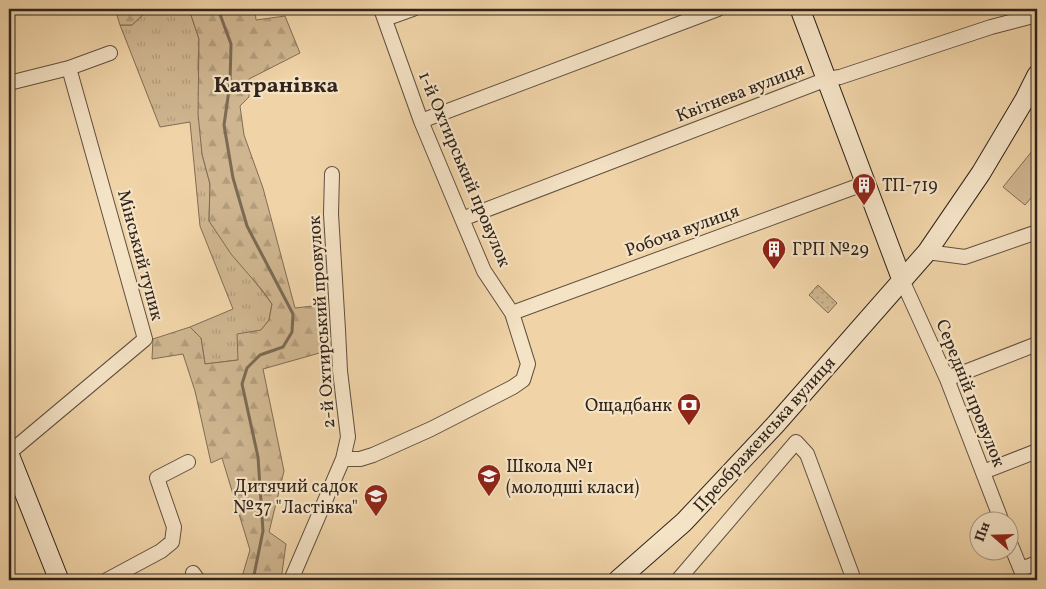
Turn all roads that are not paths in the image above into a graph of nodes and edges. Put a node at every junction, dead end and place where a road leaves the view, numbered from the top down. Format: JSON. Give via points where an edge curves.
{"nodes":[{"id":1,"x":413,"y":9,"type":"edge"},
{"id":2,"x":718,"y":9,"type":"edge"},
{"id":3,"x":800,"y":9,"type":"edge"},
{"id":4,"x":383,"y":14,"type":"edge"},
{"id":5,"x":1037,"y":15,"type":"edge"},
{"id":6,"x":110,"y":53,"type":"dead end"},
{"id":7,"x":70,"y":68,"type":"junction"},
{"id":8,"x":1037,"y":75,"type":"edge"},
{"id":9,"x":827,"y":79,"type":"junction"},
{"id":10,"x":9,"y":83,"type":"edge"},
{"id":11,"x":1031,"y":99,"type":"edge"},
{"id":12,"x":421,"y":121,"type":"junction"},
{"id":13,"x":332,"y":174,"type":"dead end"},
{"id":14,"x":866,"y":183,"type":"junction"},
{"id":15,"x":462,"y":219,"type":"junction"},
{"id":16,"x":1037,"y":232,"type":"edge"},
{"id":17,"x":926,"y":252,"type":"junction"},
{"id":18,"x":902,"y":280,"type":"junction"},
{"id":19,"x":512,"y":313,"type":"junction"},
{"id":20,"x":1037,"y":344,"type":"edge"},
{"id":21,"x":947,"y":378,"type":"junction"},
{"id":22,"x":1037,"y":452,"type":"edge"},
{"id":23,"x":9,"y":453,"type":"edge"},
{"id":24,"x":343,"y":459,"type":"junction"},
{"id":25,"x":188,"y":462,"type":"dead end"},
{"id":26,"x":983,"y":472,"type":"junction"},
{"id":27,"x":998,"y":512,"type":"edge"},
{"id":28,"x":1018,"y":562,"type":"edge"},
{"id":29,"x":1037,"y":563,"type":"edge"},
{"id":30,"x":1023,"y":575,"type":"edge"},
{"id":31,"x":59,"y":580,"type":"edge"},
{"id":32,"x":107,"y":580,"type":"edge"},
{"id":33,"x":291,"y":580,"type":"edge"},
{"id":34,"x":618,"y":580,"type":"edge"},
{"id":35,"x":678,"y":580,"type":"edge"},
{"id":36,"x":854,"y":580,"type":"edge"}],
"edges":[{"from":1,"to":4,"type":"street"},
{"from":2,"to":12,"type":"street"},
{"from":3,"to":9,"type":"main road"},
{"from":4,"to":12,"type":"street","name":"1-й Охтирський провулок"},
{"from":5,"to":9,"type":"street","name":"Квітнева вулиця","via":[[991,26]]},
{"from":6,"to":7,"type":"street"},
{"from":7,"to":10,"type":"street"},
{"from":7,"to":23,"type":"street","name":"Мінський тупик","via":[[145,339]]},
{"from":8,"to":11,"type":"main road","name":"Преображенська вулиця"},
{"from":9,"to":14,"type":"main road"},
{"from":9,"to":15,"type":"street","name":"Квітнева вулиця"},
{"from":11,"to":17,"type":"main road","name":"Преображенська вулиця"},
{"from":12,"to":15,"type":"street","name":"1-й Охтирський провулок"},
{"from":13,"to":24,"type":"street","name":"2-й Охтирський провулок","via":[[331,214],[340,371],[348,437]]},
{"from":14,"to":18,"type":"main road"},
{"from":14,"to":19,"type":"street","name":"Робоча вулиця"},
{"from":15,"to":19,"type":"street","name":"1-й Охтирський провулок","via":[[484,271]]},
{"from":16,"to":17,"type":"street","via":[[965,257]]},
{"from":17,"to":18,"type":"main road","name":"Преображенська вулиця"},
{"from":18,"to":21,"type":"street","name":"Середній провулок"},
{"from":18,"to":34,"type":"main road","name":"Преображенська вулиця","via":[[776,424],[684,522]]},
{"from":19,"to":24,"type":"street","name":"1-й Охтирський провулок","via":[[528,364],[523,380],[431,429],[373,455]]},
{"from":20,"to":21,"type":"street"},
{"from":21,"to":26,"type":"street","name":"Середній провулок"},
{"from":22,"to":26,"type":"street"},
{"from":23,"to":31,"type":"main road"},
{"from":24,"to":33,"type":"street","name":"2-й Охтирський провулок"},
{"from":25,"to":32,"type":"street","via":[[156,478],[174,527],[172,542]]},
{"from":26,"to":27,"type":"street","name":"Середній провулок"},
{"from":28,"to":30,"type":"street"},
{"from":29,"to":30,"type":"street"},
{"from":35,"to":36,"type":"street","via":[[796,442],[806,454]]}]}
